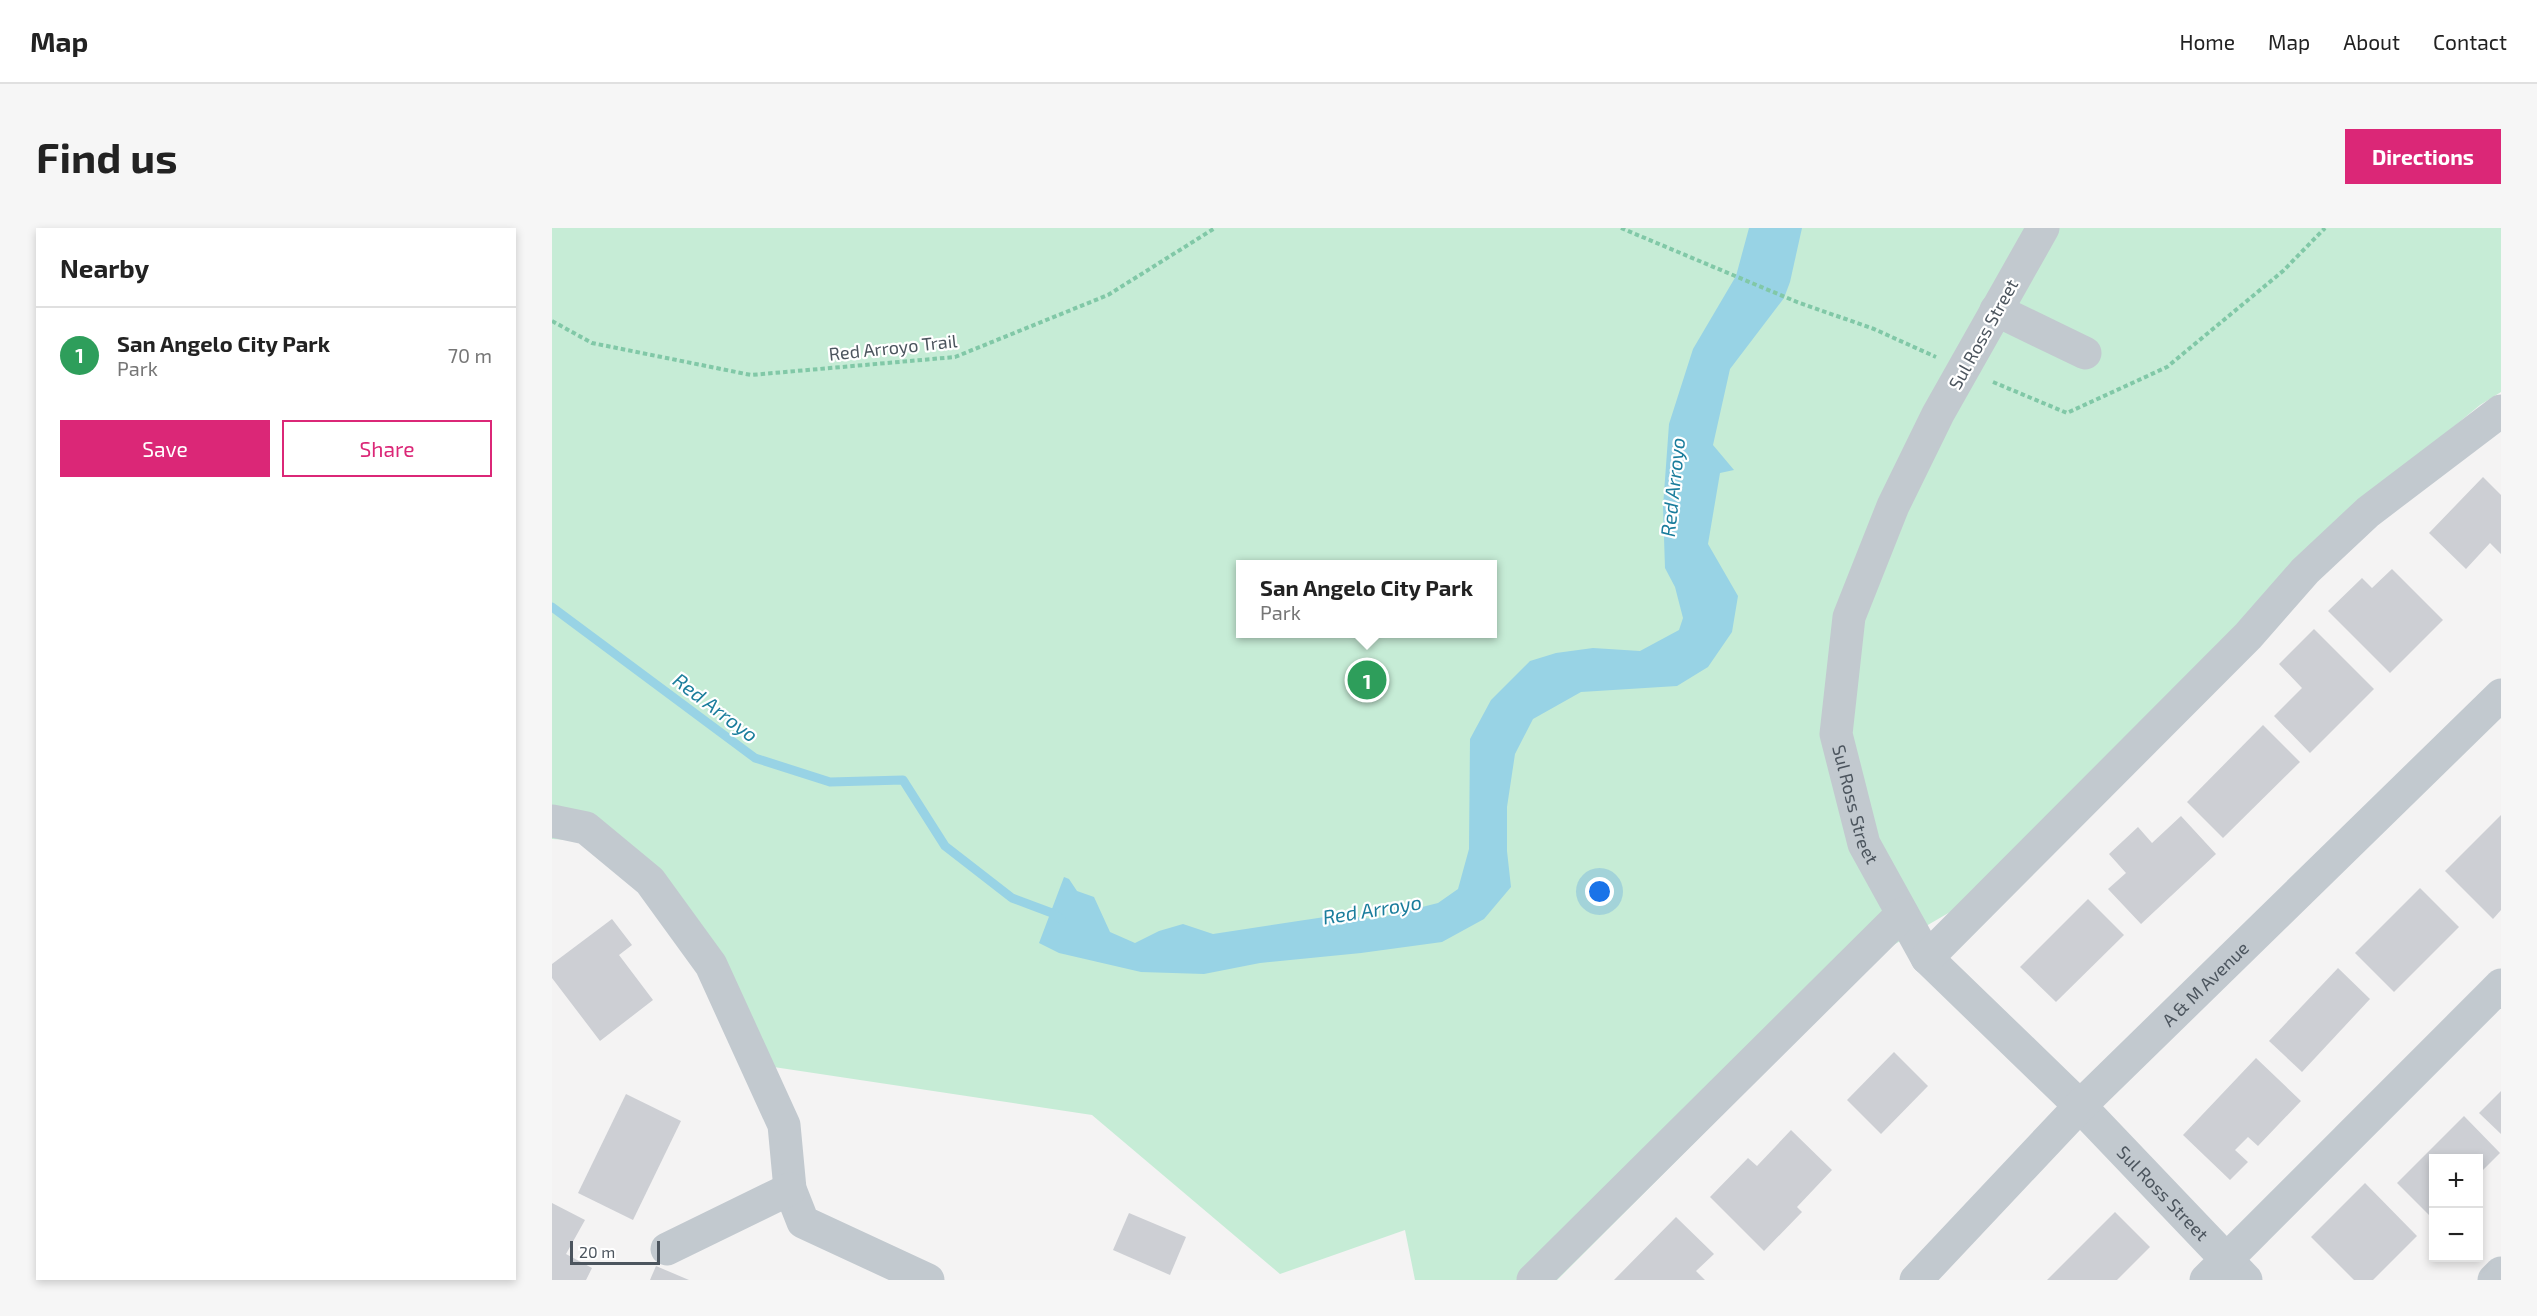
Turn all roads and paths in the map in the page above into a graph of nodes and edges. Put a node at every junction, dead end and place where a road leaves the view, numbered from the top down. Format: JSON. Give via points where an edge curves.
{"nodes":[{"id":1,"x":1215,"y":228,"type":"edge"},
{"id":2,"x":1621,"y":228,"type":"edge"},
{"id":3,"x":2043,"y":228,"type":"edge"},
{"id":4,"x":1797,"y":302,"type":"dead end"},
{"id":5,"x":1996,"y":310,"type":"junction"},
{"id":6,"x":552,"y":321,"type":"edge"},
{"id":7,"x":2085,"y":353,"type":"dead end"},
{"id":8,"x":2501,"y":411,"type":"edge"},
{"id":9,"x":2501,"y":696,"type":"edge"},
{"id":10,"x":552,"y":821,"type":"edge"},
{"id":11,"x":1902,"y":914,"type":"junction"},
{"id":12,"x":1927,"y":958,"type":"junction"},
{"id":13,"x":2501,"y":985,"type":"edge"},
{"id":14,"x":2080,"y":1106,"type":"junction"},
{"id":15,"x":790,"y":1189,"type":"junction"},
{"id":16,"x":667,"y":1249,"type":"dead end"},
{"id":17,"x":2226,"y":1273,"type":"edge"},
{"id":18,"x":2501,"y":1273,"type":"edge"},
{"id":19,"x":928,"y":1280,"type":"edge"},
{"id":20,"x":1533,"y":1280,"type":"edge"},
{"id":21,"x":1916,"y":1280,"type":"edge"},
{"id":22,"x":2494,"y":1280,"type":"edge"}],
"edges":[{"from":1,"to":6,"type":"path","name":"Red Arroyo Trail","via":[[1108,295],[955,357],[751,375],[592,343]]},
{"from":2,"to":4,"type":"path"},
{"from":3,"to":5,"type":"street","name":"Sul Ross Street"},
{"from":5,"to":7,"type":"street"},
{"from":5,"to":11,"type":"street","name":"Sul Ross Street","via":[[1893,506],[1849,617],[1836,734],[1864,844]]},
{"from":8,"to":12,"type":"street","via":[[2368,512],[2305,571],[2248,636]]},
{"from":9,"to":14,"type":"street","name":"A & M Avenue"},
{"from":10,"to":15,"type":"street","via":[[586,828],[650,881],[711,965],[784,1125]]},
{"from":11,"to":12,"type":"street","name":"Sul Ross Street"},
{"from":11,"to":20,"type":"street"},
{"from":12,"to":14,"type":"street","name":"Sul Ross Street"},
{"from":13,"to":17,"type":"street"},
{"from":14,"to":17,"type":"street","name":"Sul Ross Street"},
{"from":14,"to":21,"type":"street","name":"A & M Avenue"},
{"from":15,"to":16,"type":"street"},
{"from":15,"to":19,"type":"street","via":[[802,1222]]},
{"from":18,"to":22,"type":"street"}]}
